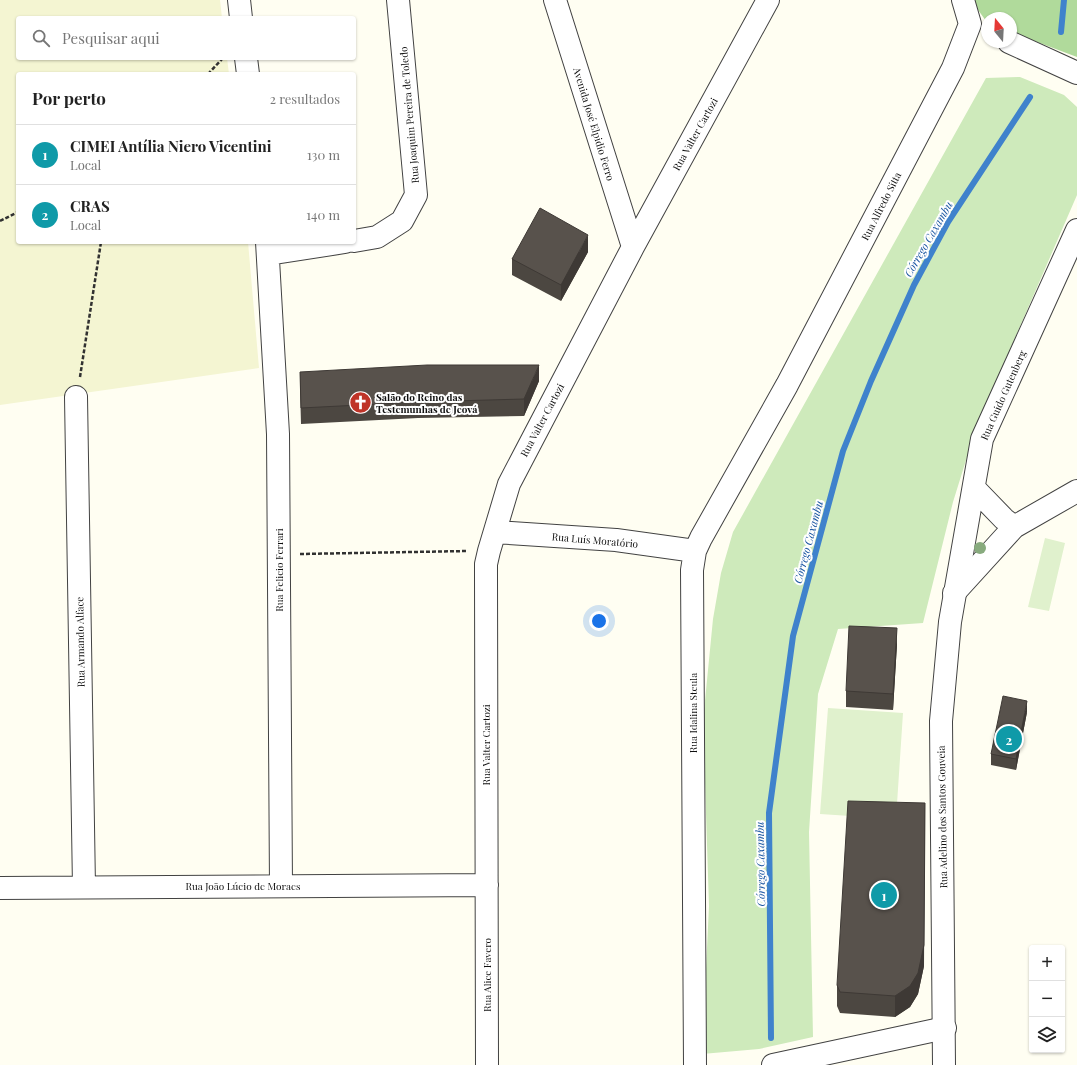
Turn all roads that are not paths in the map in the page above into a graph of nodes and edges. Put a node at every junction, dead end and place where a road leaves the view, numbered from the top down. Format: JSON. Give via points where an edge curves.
{"nodes":[{"id":1,"x":239,"y":0,"type":"edge"},
{"id":2,"x":398,"y":0,"type":"edge"},
{"id":3,"x":555,"y":0,"type":"edge"},
{"id":4,"x":768,"y":0,"type":"edge"},
{"id":5,"x":963,"y":0,"type":"edge"},
{"id":6,"x":241,"y":16,"type":"edge"},
{"id":7,"x":978,"y":28,"type":"edge"},
{"id":8,"x":1017,"y":46,"type":"edge"},
{"id":9,"x":246,"y":60,"type":"edge"},
{"id":10,"x":248,"y":72,"type":"edge"},
{"id":11,"x":1077,"y":73,"type":"edge"},
{"id":12,"x":1077,"y":230,"type":"edge"},
{"id":13,"x":356,"y":241,"type":"edge"},
{"id":14,"x":319,"y":244,"type":"edge"},
{"id":15,"x":633,"y":247,"type":"junction"},
{"id":16,"x":267,"y":248,"type":"edge"},
{"id":17,"x":788,"y":385,"type":"joint"},
{"id":18,"x":76,"y":397,"type":"road end"},
{"id":19,"x":974,"y":488,"type":"junction"},
{"id":20,"x":1077,"y":491,"type":"edge"},
{"id":21,"x":1014,"y":527,"type":"junction"},
{"id":22,"x":492,"y":542,"type":"junction"},
{"id":23,"x":695,"y":551,"type":"junction"},
{"id":24,"x":954,"y":593,"type":"junction"},
{"id":25,"x":487,"y":885,"type":"junction"},
{"id":26,"x":281,"y":886,"type":"junction"},
{"id":27,"x":0,"y":888,"type":"edge"},
{"id":28,"x":84,"y":888,"type":"junction"},
{"id":29,"x":945,"y":1028,"type":"junction"},
{"id":30,"x":487,"y":1065,"type":"edge"},
{"id":31,"x":695,"y":1065,"type":"edge"},
{"id":32,"x":773,"y":1065,"type":"edge"},
{"id":33,"x":944,"y":1065,"type":"edge"}],
"edges":[{"from":1,"to":6,"type":"street"},
{"from":2,"to":13,"type":"street","name":"Rua Joaquim Pereira de Toledo","via":[[416,195],[402,221],[377,237]]},
{"from":3,"to":15,"type":"street","name":"Avenida José Elpidio Ferro"},
{"from":4,"to":15,"type":"street","name":"Rua Valter Cartozi"},
{"from":5,"to":7,"type":"street","name":"Rua Alfredo Sitta"},
{"from":7,"to":17,"type":"street","name":"Rua Alfredo Sitta","via":[[952,68]]},
{"from":8,"to":11,"type":"street"},
{"from":9,"to":10,"type":"street"},
{"from":12,"to":19,"type":"street","name":"Rua Guido Gutenberg","via":[[982,439]]},
{"from":14,"to":16,"type":"street"},
{"from":15,"to":22,"type":"street","name":"Rua Valter Cartozi","via":[[509,484]]},
{"from":16,"to":26,"type":"street","name":"Rua Felicio Ferrari","via":[[278,434]]},
{"from":17,"to":23,"type":"street","name":"Rua Idalina Steula"},
{"from":18,"to":28,"type":"street","name":"Rua Armando Alface"},
{"from":19,"to":21,"type":"street"},
{"from":19,"to":24,"type":"street","name":"Rua Guido Gutenberg"},
{"from":20,"to":21,"type":"street"},
{"from":21,"to":24,"type":"street"},
{"from":22,"to":23,"type":"street","name":"Rua Luís Moratório","via":[[616,540]]},
{"from":22,"to":25,"type":"street","name":"Rua Valter Cartozi","via":[[486,564]]},
{"from":23,"to":31,"type":"street","name":"Rua Idalina Steula","via":[[692,570]]},
{"from":24,"to":29,"type":"street","name":"Rua Adelino dos Santos Gouveia","via":[[941,721]]},
{"from":25,"to":26,"type":"street","name":"Rua João Lúcio de Moraes"},
{"from":25,"to":30,"type":"street","name":"Rua Alice Favero"},
{"from":26,"to":28,"type":"street","name":"Rua João Lúcio de Moraes"},
{"from":27,"to":28,"type":"street","name":"Rua João Lúcio de Moraes"},
{"from":29,"to":32,"type":"street"},
{"from":29,"to":33,"type":"street","name":"Rua Adelino dos Santos Gouveia"}]}
